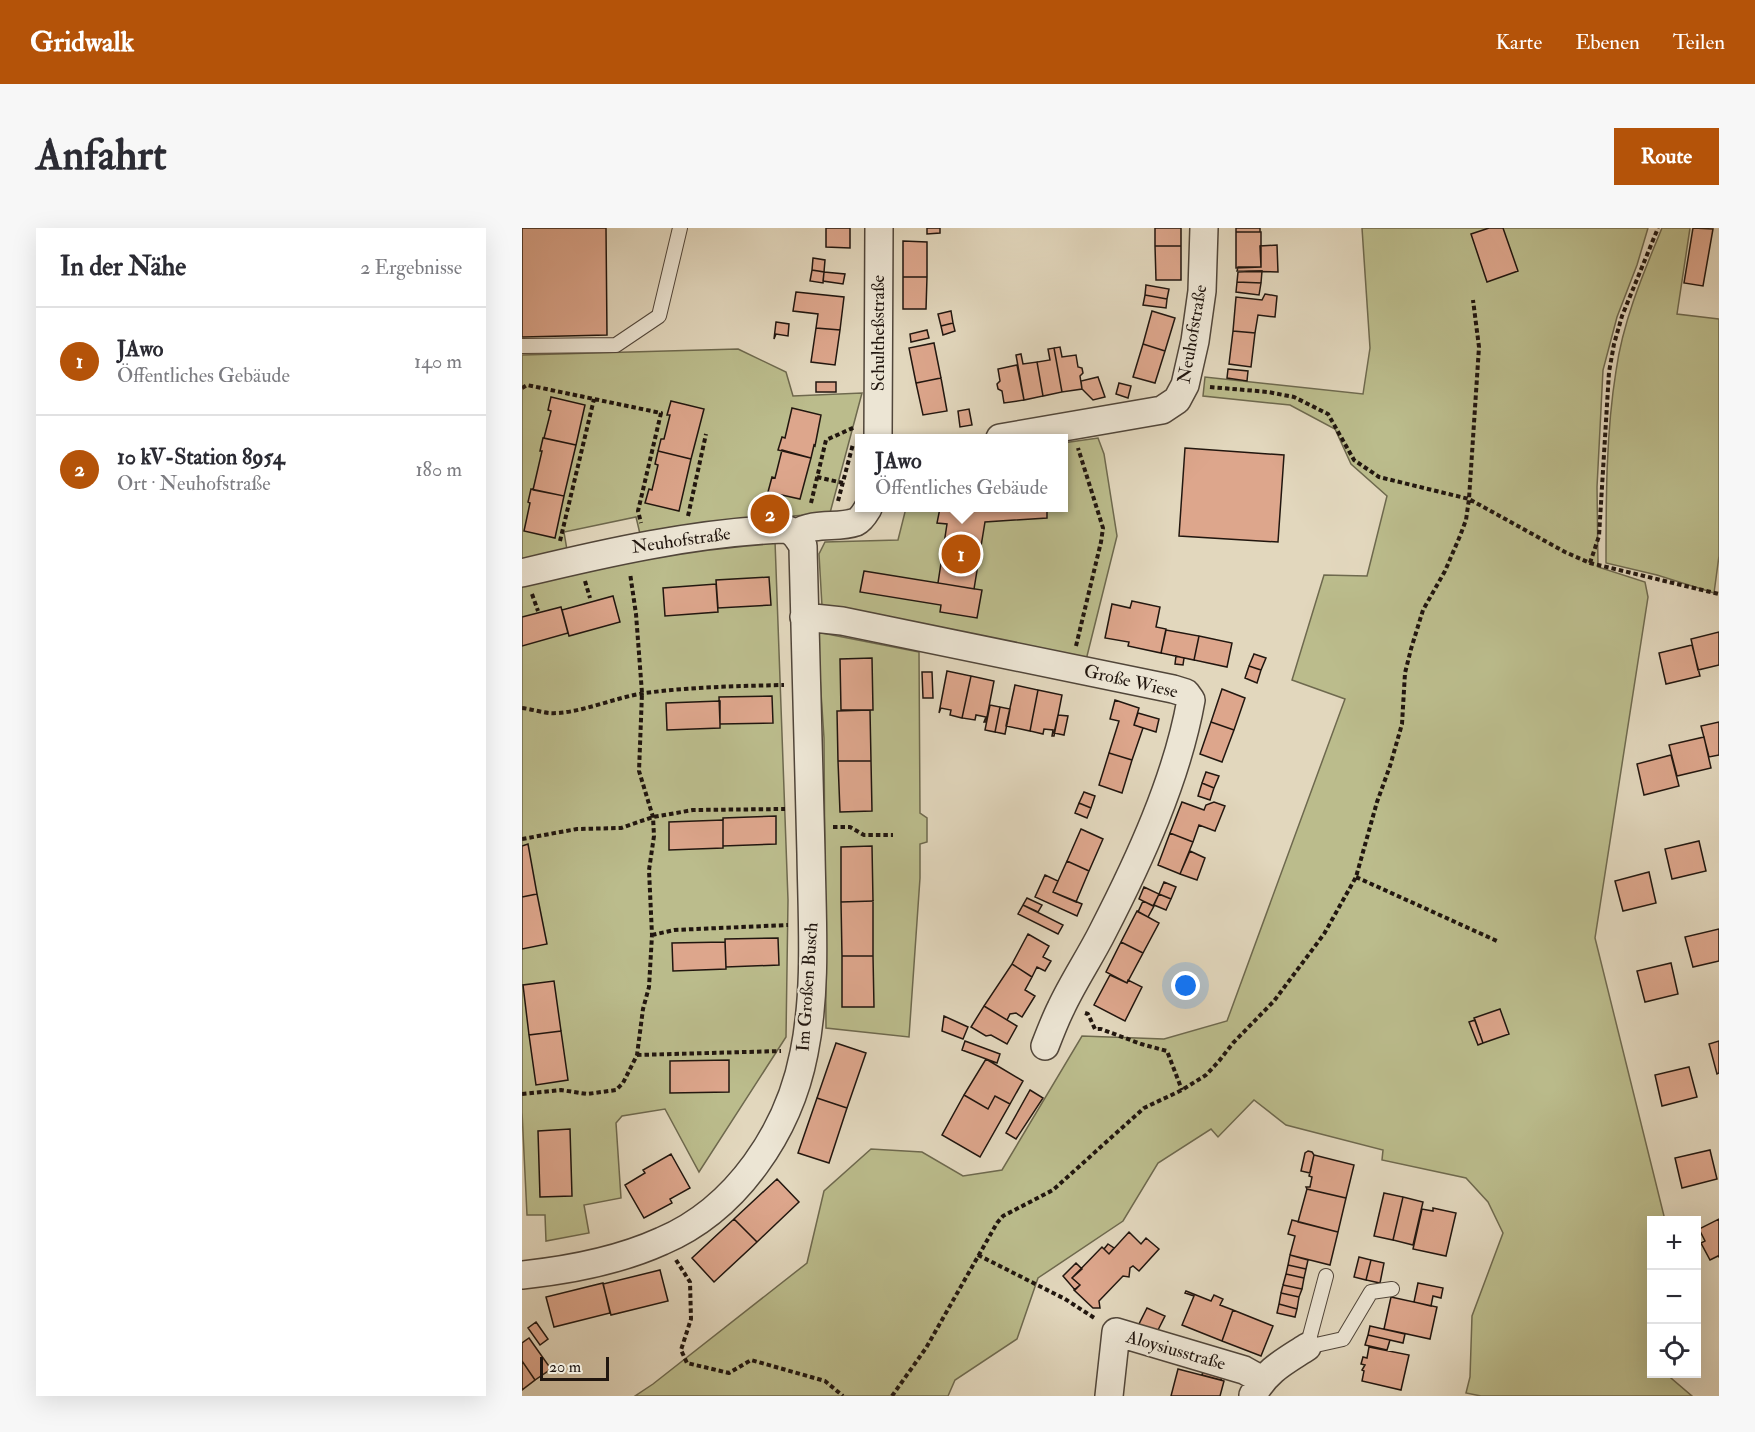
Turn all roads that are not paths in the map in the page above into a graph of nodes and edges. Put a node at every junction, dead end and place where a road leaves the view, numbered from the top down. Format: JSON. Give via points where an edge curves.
{"nodes":[{"id":1,"x":680,"y":228,"type":"edge"},
{"id":2,"x":879,"y":228,"type":"edge"},
{"id":3,"x":1204,"y":228,"type":"edge"},
{"id":4,"x":522,"y":346,"type":"edge"},
{"id":5,"x":878,"y":434,"type":"edge"},
{"id":6,"x":1026,"y":434,"type":"edge"},
{"id":7,"x":865,"y":512,"type":"edge"},
{"id":8,"x":800,"y":531,"type":"junction"},
{"id":9,"x":522,"y":573,"type":"edge"},
{"id":10,"x":804,"y":617,"type":"junction"},
{"id":11,"x":1045,"y":1046,"type":"dead end"},
{"id":12,"x":522,"y":1275,"type":"edge"},
{"id":13,"x":1326,"y":1276,"type":"dead end"},
{"id":14,"x":1392,"y":1289,"type":"dead end"},
{"id":15,"x":1307,"y":1347,"type":"junction"},
{"id":16,"x":1257,"y":1388,"type":"edge"},
{"id":17,"x":1109,"y":1396,"type":"edge"}],
"edges":[{"from":1,"to":4,"type":"lane","via":[[659,316],[616,345]]},
{"from":2,"to":5,"type":"street","name":"Schultheßstraße"},
{"from":3,"to":6,"type":"street","name":"Neuhofstraße","via":[[1202,291],[1195,341],[1185,385],[1177,400],[1162,410]]},
{"from":7,"to":8,"type":"street","name":"Neuhofstraße","via":[[856,522]]},
{"from":8,"to":9,"type":"street","name":"Neuhofstraße","via":[[783,529],[685,538]]},
{"from":8,"to":10,"type":"street","name":"Im Großen Busch"},
{"from":10,"to":11,"type":"street","name":"Große Wiese","via":[[842,621],[1173,689],[1191,700],[1176,756],[1146,838]]},
{"from":10,"to":12,"type":"street","name":"Im Großen Busch","via":[[813,924],[805,1052],[795,1092],[782,1122],[754,1166],[712,1209],[689,1226],[664,1241],[602,1262]]},
{"from":13,"to":15,"type":"lane"},
{"from":14,"to":15,"type":"lane","via":[[1371,1292],[1343,1339]]},
{"from":15,"to":16,"type":"street","name":"Aloysiusstraße","via":[[1270,1371]]},
{"from":16,"to":17,"type":"street","name":"Aloysiusstraße","via":[[1244,1370],[1116,1332]]}]}
